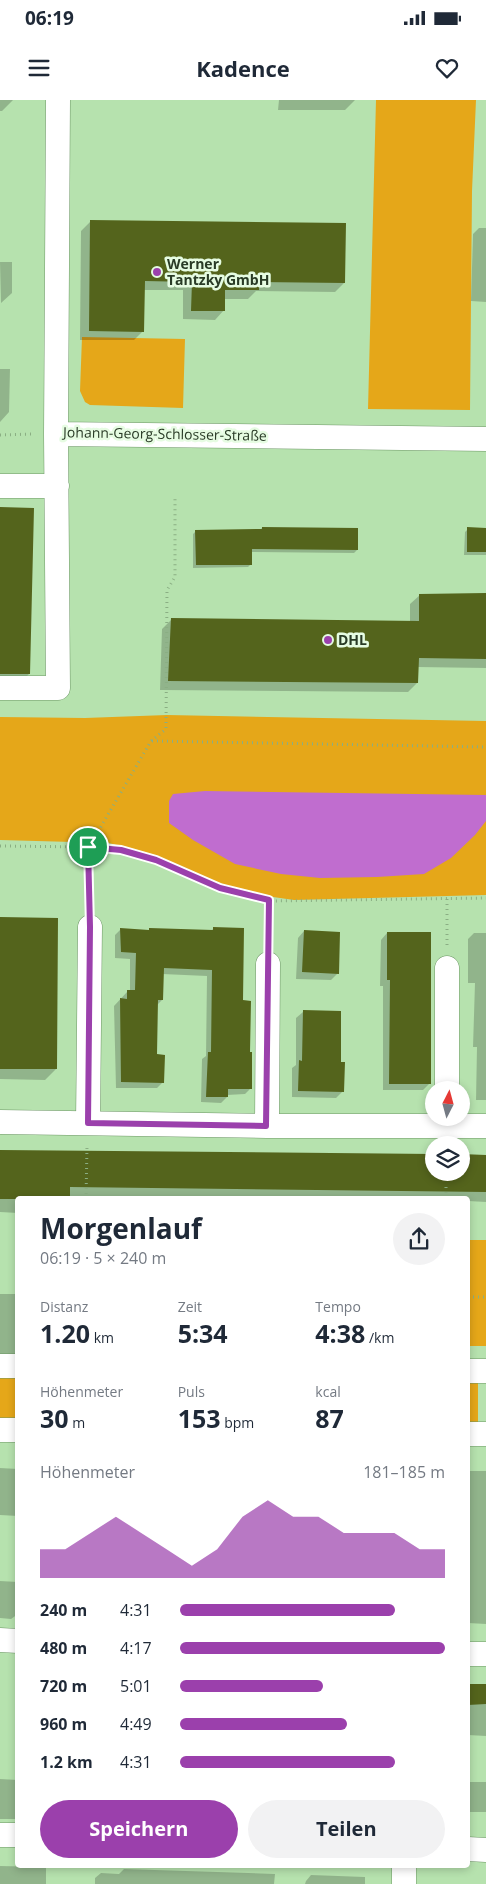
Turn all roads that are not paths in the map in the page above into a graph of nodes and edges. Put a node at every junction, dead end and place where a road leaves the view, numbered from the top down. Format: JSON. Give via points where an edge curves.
{"nodes":[{"id":1,"x":58,"y":100,"type":"edge"},
{"id":2,"x":56,"y":434,"type":"junction"},
{"id":3,"x":486,"y":439,"type":"edge"},
{"id":4,"x":0,"y":486,"type":"edge"},
{"id":5,"x":57,"y":486,"type":"junction"},
{"id":6,"x":0,"y":688,"type":"edge"},
{"id":7,"x":90,"y":927,"type":"road end"},
{"id":8,"x":268,"y":964,"type":"road end"},
{"id":9,"x":447,"y":968,"type":"road end"},
{"id":10,"x":447,"y":1081,"type":"edge"},
{"id":11,"x":0,"y":1122,"type":"edge"},
{"id":12,"x":425,"y":1122,"type":"edge"},
{"id":13,"x":88,"y":1123,"type":"junction"},
{"id":14,"x":470,"y":1124,"type":"edge"},
{"id":15,"x":266,"y":1126,"type":"junction"},
{"id":16,"x":486,"y":1126,"type":"edge"},
{"id":17,"x":0,"y":1366,"type":"edge"},
{"id":18,"x":15,"y":1366,"type":"edge"},
{"id":19,"x":470,"y":1371,"type":"edge"},
{"id":20,"x":486,"y":1371,"type":"edge"},
{"id":21,"x":0,"y":1430,"type":"edge"},
{"id":22,"x":15,"y":1430,"type":"edge"},
{"id":23,"x":470,"y":1434,"type":"edge"},
{"id":24,"x":486,"y":1434,"type":"edge"},
{"id":25,"x":0,"y":1640,"type":"edge"},
{"id":26,"x":15,"y":1641,"type":"edge"},
{"id":27,"x":470,"y":1654,"type":"edge"},
{"id":28,"x":486,"y":1654,"type":"edge"},
{"id":29,"x":0,"y":1835,"type":"edge"},
{"id":30,"x":15,"y":1835,"type":"edge"},
{"id":31,"x":470,"y":1849,"type":"edge"},
{"id":32,"x":486,"y":1850,"type":"edge"},
{"id":33,"x":404,"y":1868,"type":"edge"},
{"id":34,"x":404,"y":1884,"type":"edge"}],
"edges":[{"from":1,"to":2,"type":"street","name":"Johann-Georg-Schlosser-Straße"},
{"from":2,"to":3,"type":"street","name":"Johann-Georg-Schlosser-Straße"},
{"from":2,"to":5,"type":"street"},
{"from":4,"to":5,"type":"street"},
{"from":5,"to":6,"type":"street","via":[[58,688]]},
{"from":7,"to":13,"type":"street"},
{"from":8,"to":15,"type":"street"},
{"from":9,"to":10,"type":"street"},
{"from":11,"to":13,"type":"street"},
{"from":12,"to":15,"type":"street"},
{"from":13,"to":15,"type":"street"},
{"from":14,"to":16,"type":"street"},
{"from":17,"to":18,"type":"street"},
{"from":19,"to":20,"type":"street"},
{"from":21,"to":22,"type":"street"},
{"from":23,"to":24,"type":"street"},
{"from":25,"to":26,"type":"street"},
{"from":27,"to":28,"type":"street"},
{"from":29,"to":30,"type":"street"},
{"from":31,"to":32,"type":"street"},
{"from":33,"to":34,"type":"street"}]}
